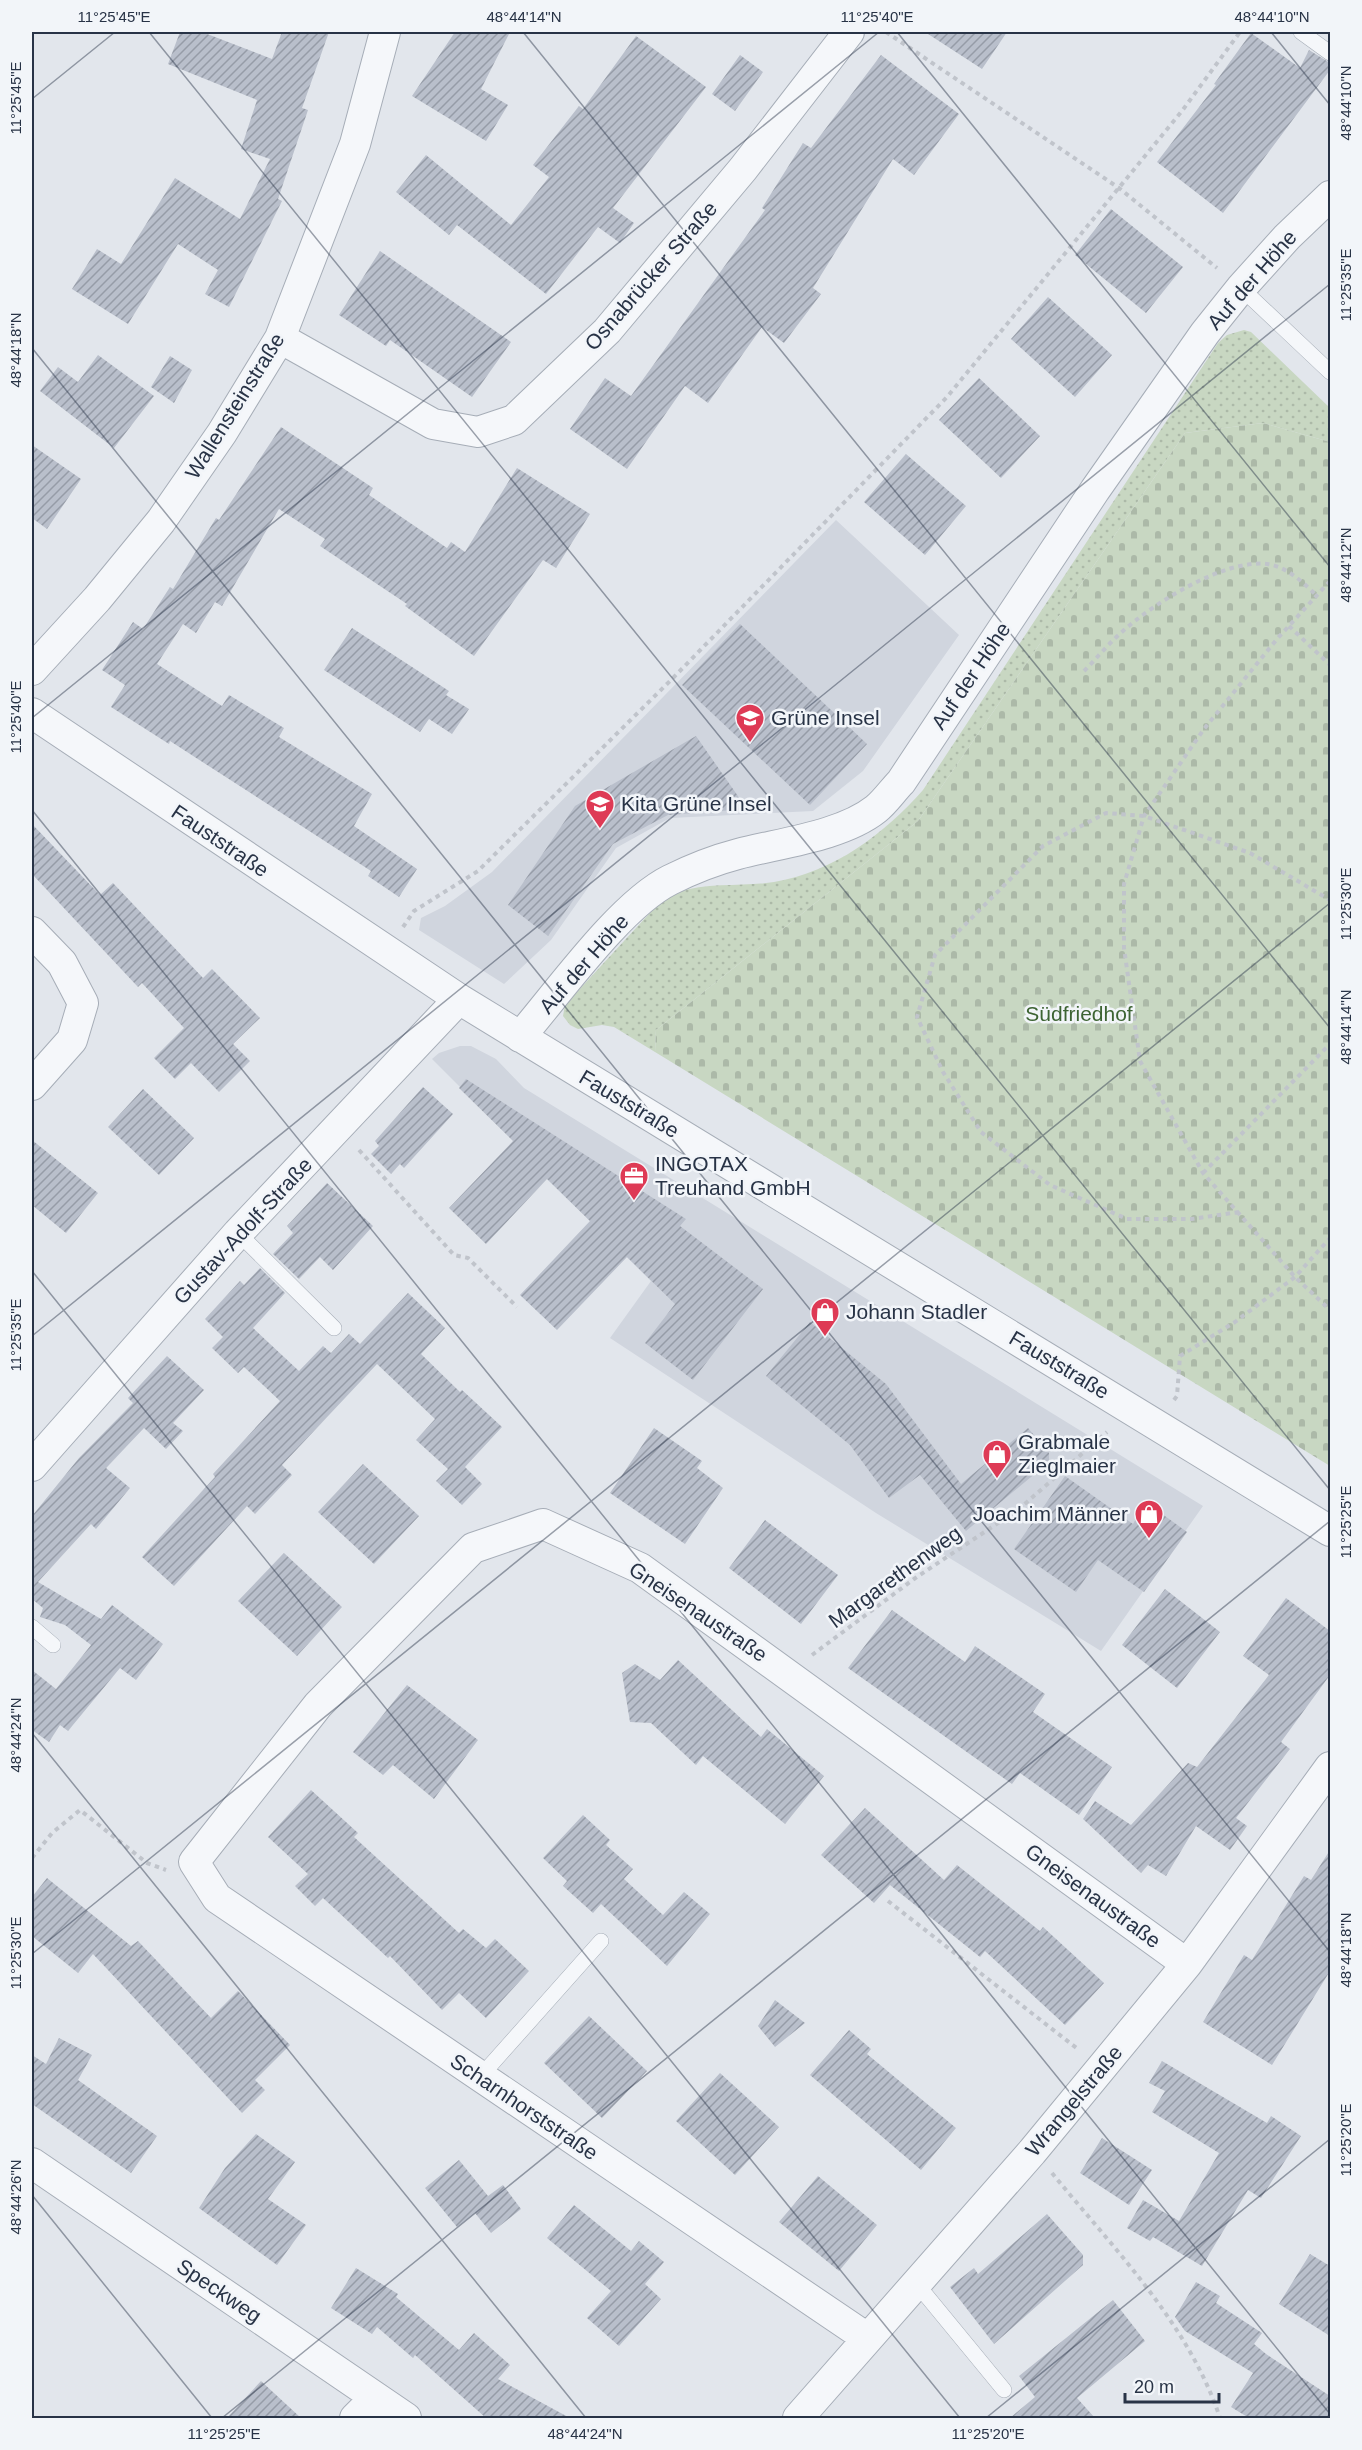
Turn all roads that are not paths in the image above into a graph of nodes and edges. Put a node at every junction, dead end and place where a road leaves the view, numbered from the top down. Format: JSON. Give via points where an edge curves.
{"nodes":[{"id":1,"x":385,"y":32,"type":"edge"},
{"id":2,"x":849,"y":32,"type":"edge"},
{"id":3,"x":1301,"y":32,"type":"edge"},
{"id":4,"x":1330,"y":53,"type":"edge"},
{"id":5,"x":1330,"y":196,"type":"edge"},
{"id":6,"x":1240,"y":288,"type":"junction"},
{"id":7,"x":280,"y":338,"type":"junction"},
{"id":8,"x":1330,"y":372,"type":"edge"},
{"id":9,"x":32,"y":670,"type":"edge"},
{"id":10,"x":32,"y":713,"type":"edge"},
{"id":11,"x":32,"y":932,"type":"edge"},
{"id":12,"x":459,"y":999,"type":"junction"},
{"id":13,"x":520,"y":1037,"type":"junction"},
{"id":14,"x":32,"y":1085,"type":"edge"},
{"id":15,"x":238,"y":1233,"type":"junction"},
{"id":16,"x":334,"y":1328,"type":"dead end"},
{"id":17,"x":32,"y":1466,"type":"edge"},
{"id":18,"x":1330,"y":1531,"type":"edge"},
{"id":19,"x":32,"y":1627,"type":"edge"},
{"id":20,"x":53,"y":1645,"type":"dead end"},
{"id":21,"x":1330,"y":1767,"type":"edge"},
{"id":22,"x":194,"y":1863,"type":"joint"},
{"id":23,"x":601,"y":1941,"type":"dead end"},
{"id":24,"x":1187,"y":1964,"type":"junction"},
{"id":25,"x":480,"y":2077,"type":"junction"},
{"id":26,"x":32,"y":2163,"type":"edge"},
{"id":27,"x":916,"y":2283,"type":"junction"},
{"id":28,"x":867,"y":2338,"type":"junction"},
{"id":29,"x":1004,"y":2390,"type":"dead end"},
{"id":30,"x":365,"y":2408,"type":"edge"},
{"id":31,"x":406,"y":2418,"type":"edge"},
{"id":32,"x":798,"y":2418,"type":"edge"}],
"edges":[{"from":1,"to":7,"type":"street","name":"Wallensteinstraße","via":[[355,144]]},
{"from":2,"to":7,"type":"street","name":"Osnabrücker Straße","via":[[743,169],[607,332],[514,420],[478,432],[433,424]]},
{"from":3,"to":4,"type":"lane"},
{"from":5,"to":6,"type":"street","name":"Auf der Höhe"},
{"from":6,"to":8,"type":"lane"},
{"from":6,"to":13,"type":"street","name":"Auf der Höhe","via":[[1163,391],[901,782],[876,809],[815,835],[736,854],[668,881],[635,905],[606,935]]},
{"from":7,"to":9,"type":"street","name":"Wallensteinstraße","via":[[222,433],[161,521]]},
{"from":10,"to":12,"type":"street","name":"Fauststraße"},
{"from":11,"to":14,"type":"street","via":[[62,963],[83,1004],[72,1040]]},
{"from":12,"to":13,"type":"street","name":"Fauststraße"},
{"from":12,"to":15,"type":"street","name":"Gustav-Adolf-Straße"},
{"from":13,"to":18,"type":"street","name":"Fauststraße"},
{"from":15,"to":16,"type":"lane"},
{"from":15,"to":17,"type":"street","name":"Gustav-Adolf-Straße"},
{"from":19,"to":20,"type":"lane"},
{"from":21,"to":24,"type":"street","name":"Wrangelstraße"},
{"from":22,"to":24,"type":"street","name":"Gneisenaustraße","via":[[318,1705],[473,1548],[543,1524],[639,1568]]},
{"from":22,"to":25,"type":"street","name":"Scharnhorststraße","via":[[217,1898]]},
{"from":23,"to":25,"type":"lane"},
{"from":24,"to":27,"type":"street","name":"Wrangelstraße","via":[[1032,2152]]},
{"from":25,"to":28,"type":"street","name":"Scharnhorststraße"},
{"from":26,"to":30,"type":"street","name":"Speckweg"},
{"from":27,"to":28,"type":"street","name":"Wrangelstraße"},
{"from":27,"to":29,"type":"lane"},
{"from":28,"to":32,"type":"street","name":"Wrangelstraße"},
{"from":30,"to":31,"type":"street","name":"Speckweg"}]}
